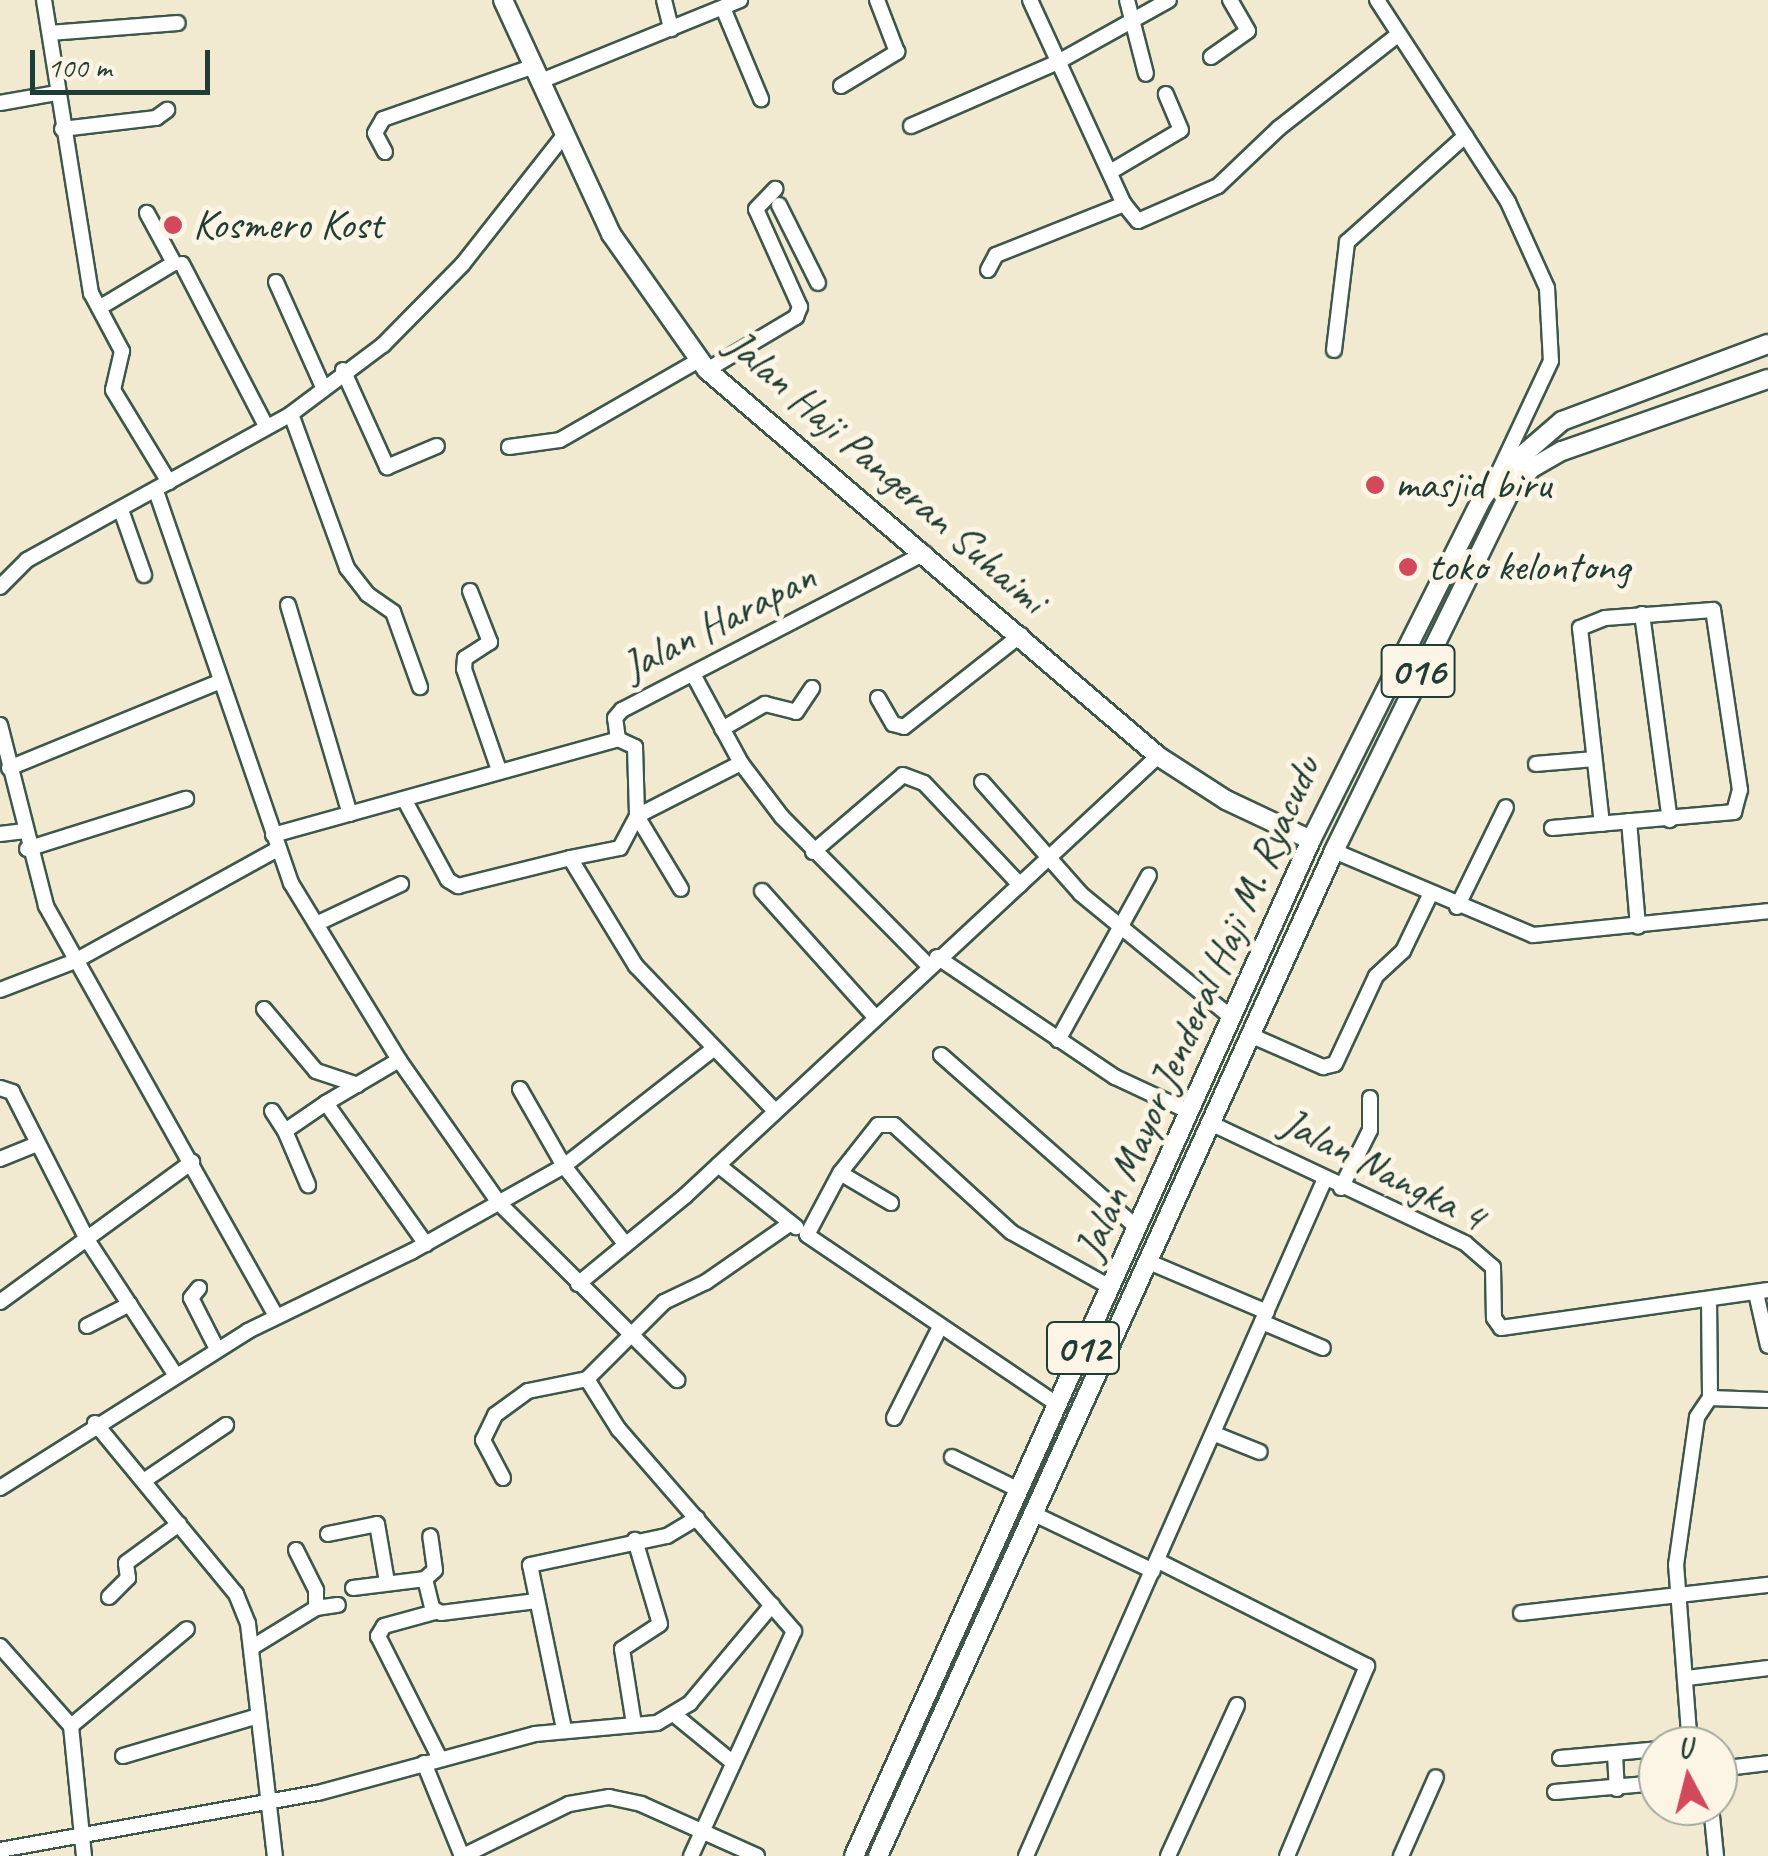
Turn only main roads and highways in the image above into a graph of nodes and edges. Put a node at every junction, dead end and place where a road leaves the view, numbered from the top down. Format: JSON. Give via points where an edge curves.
{"nodes":[{"id":1,"x":503,"y":0,"type":"edge"},
{"id":2,"x":1768,"y":344,"type":"edge"},
{"id":3,"x":1768,"y":379,"type":"edge"},
{"id":4,"x":1422,"y":607,"type":"junction"},
{"id":5,"x":1444,"y":618,"type":"junction"},
{"id":6,"x":1311,"y":840,"type":"junction"},
{"id":7,"x":1334,"y":851,"type":"joint"},
{"id":8,"x":1128,"y":1305,"type":"junction"},
{"id":9,"x":1095,"y":1322,"type":"junction"},
{"id":10,"x":1111,"y":1342,"type":"junction"},
{"id":11,"x":1074,"y":1368,"type":"junction"},
{"id":12,"x":854,"y":1856,"type":"edge"},
{"id":13,"x":878,"y":1856,"type":"edge"}],
"edges":[{"from":1,"to":6,"type":"main road","name":"Jalan Haji Pangeran Suhaimi","via":[[631,269],[703,365],[1158,756],[1226,800]]},
{"from":2,"to":4,"type":"main road","name":"Jalan Mayor Jenderal Haji M. Ryacudu","number":"016","via":[[1562,421],[1496,478]]},
{"from":3,"to":5,"type":"main road","name":"Jalan Mayor Jenderal Haji M. Ryacudu","number":"016","via":[[1602,434],[1532,468],[1509,494]]},
{"from":4,"to":5,"type":"main road"},
{"from":4,"to":6,"type":"main road","name":"Jalan Mayor Jenderal Haji M. Ryacudu","number":"016"},
{"from":5,"to":7,"type":"main road","name":"Jalan Mayor Jenderal Haji M. Ryacudu","number":"016"},
{"from":6,"to":9,"type":"main road","name":"Jalan Mayor Jenderal Haji M. Ryacudu","number":"012"},
{"from":7,"to":8,"type":"main road","name":"Jalan Mayor Jenderal Haji M. Ryacudu","number":"012"},
{"from":8,"to":9,"type":"main road","via":[[1107,1326]]},
{"from":8,"to":10,"type":"main road","name":"Jalan Mayor Jenderal Haji M. Ryacudu","number":"012"},
{"from":9,"to":11,"type":"main road","name":"Jalan Mayor Jenderal Haji M. Ryacudu","number":"012"},
{"from":10,"to":11,"type":"main road","via":[[1094,1340]]},
{"from":10,"to":13,"type":"main road","name":"Jalan Mayor Jenderal Haji M. Ryacudu","number":"012"},
{"from":11,"to":12,"type":"main road","name":"Jalan Mayor Jenderal Haji M. Ryacudu","number":"012"}]}
